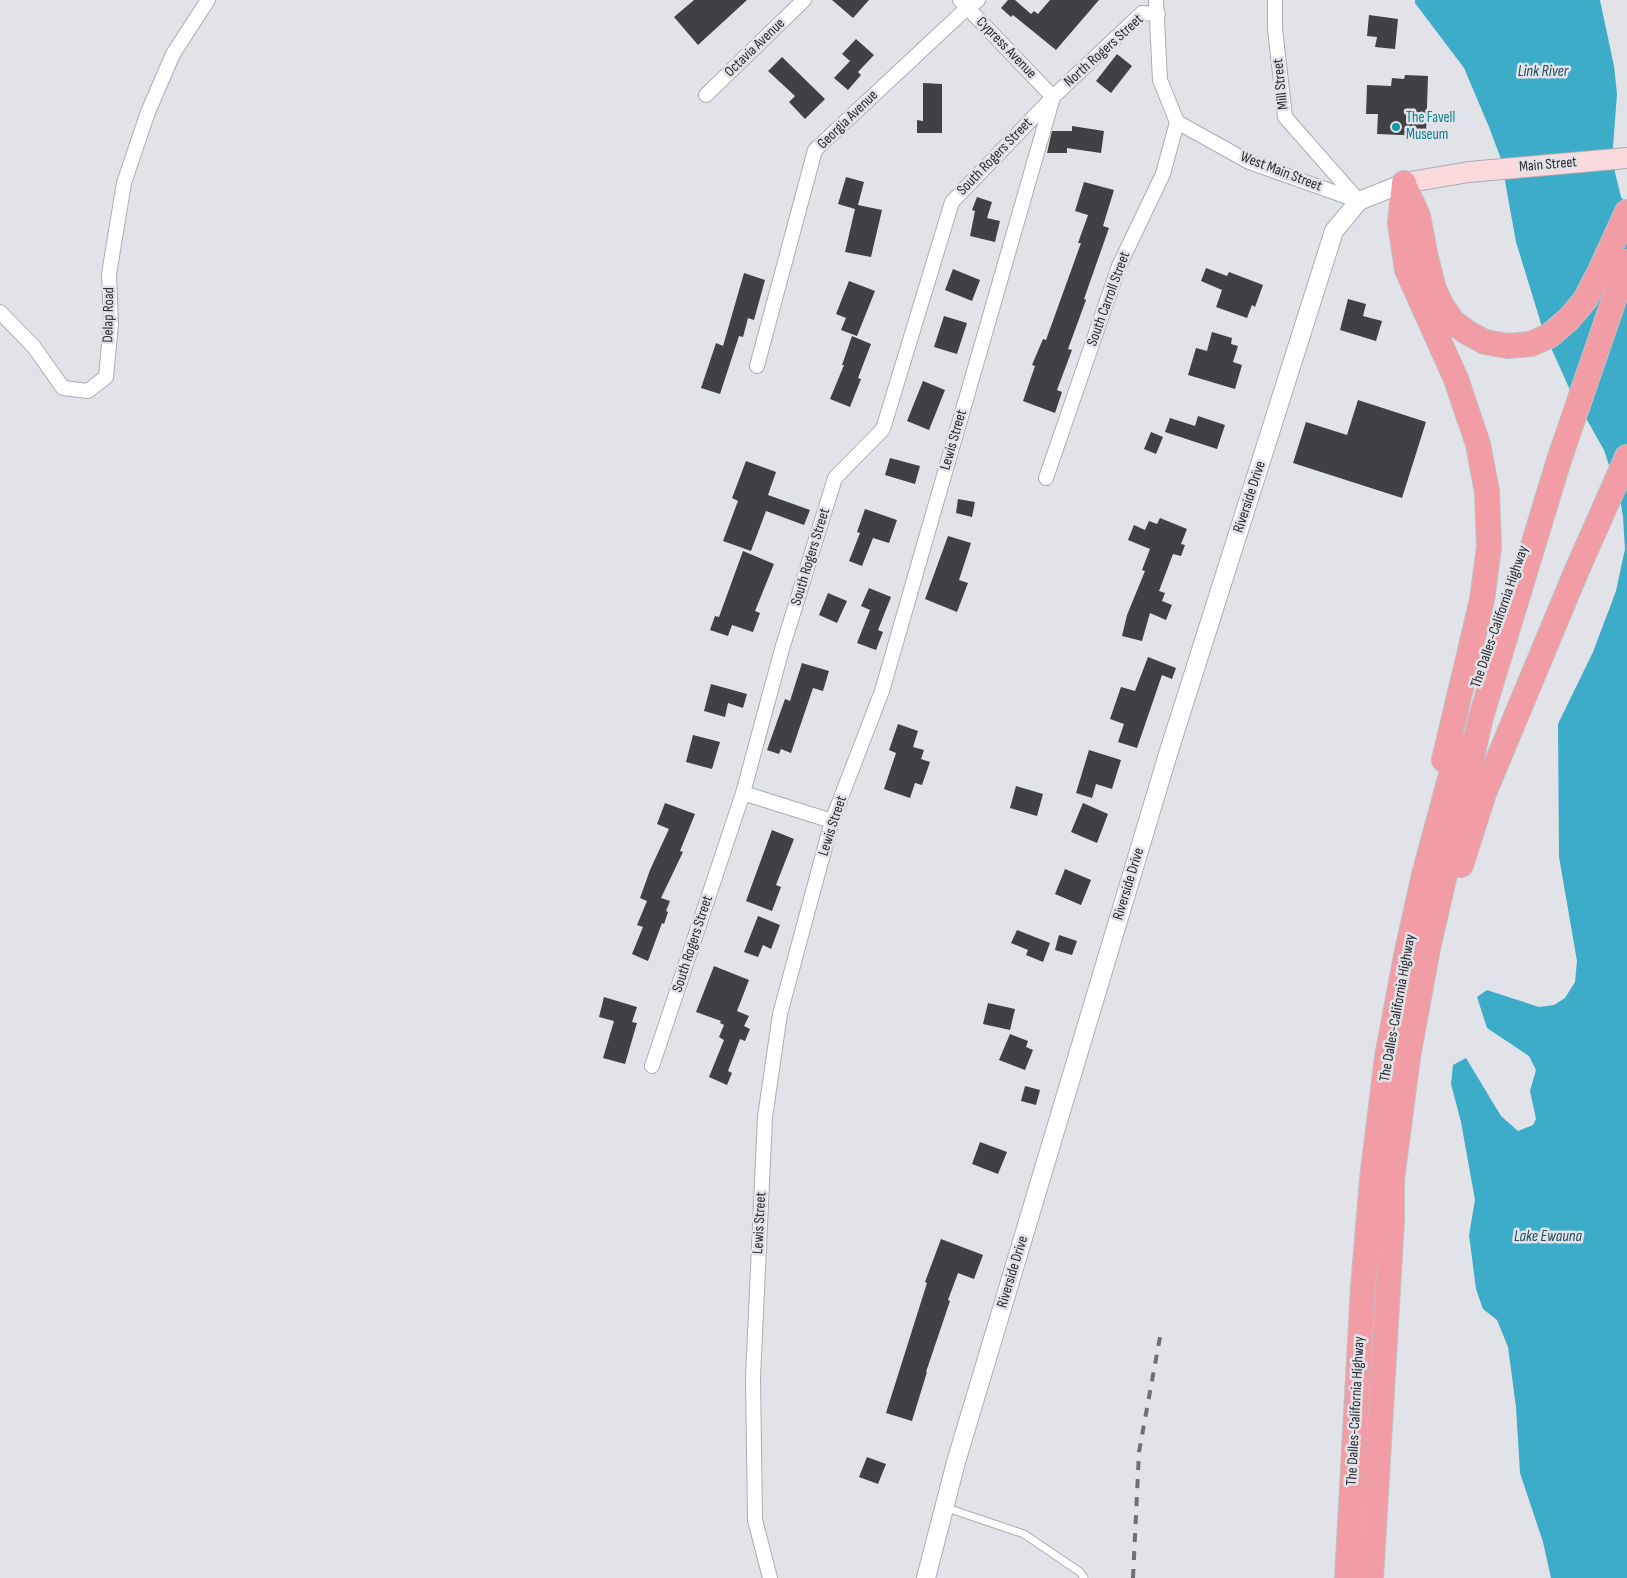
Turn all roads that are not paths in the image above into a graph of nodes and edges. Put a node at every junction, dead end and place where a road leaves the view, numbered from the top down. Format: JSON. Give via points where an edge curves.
{"nodes":[{"id":1,"x":208,"y":0,"type":"edge"},
{"id":2,"x":804,"y":0,"type":"edge"},
{"id":3,"x":1275,"y":0,"type":"edge"},
{"id":4,"x":968,"y":3,"type":"edge"},
{"id":5,"x":1157,"y":7,"type":"edge"},
{"id":6,"x":706,"y":95,"type":"dead end"},
{"id":7,"x":1053,"y":97,"type":"junction"},
{"id":8,"x":1177,"y":122,"type":"junction"},
{"id":9,"x":1627,"y":158,"type":"edge"},
{"id":10,"x":1404,"y":183,"type":"junction"},
{"id":11,"x":1359,"y":201,"type":"junction"},
{"id":12,"x":1627,"y":212,"type":"edge"},
{"id":13,"x":1627,"y":262,"type":"edge"},
{"id":14,"x":0,"y":312,"type":"edge"},
{"id":15,"x":757,"y":366,"type":"dead end"},
{"id":16,"x":1627,"y":457,"type":"edge"},
{"id":17,"x":1559,"y":460,"type":"junction"},
{"id":18,"x":1046,"y":478,"type":"dead end"},
{"id":19,"x":743,"y":794,"type":"junction"},
{"id":20,"x":832,"y":820,"type":"junction"},
{"id":21,"x":1424,"y":875,"type":"junction"},
{"id":22,"x":652,"y":1066,"type":"dead end"},
{"id":23,"x":1392,"y":1220,"type":"junction"},
{"id":24,"x":944,"y":1507,"type":"junction"},
{"id":25,"x":770,"y":1578,"type":"edge"},
{"id":26,"x":926,"y":1578,"type":"edge"},
{"id":27,"x":1084,"y":1578,"type":"edge"},
{"id":28,"x":1347,"y":1578,"type":"edge"},
{"id":29,"x":1371,"y":1578,"type":"edge"}],
"edges":[{"from":1,"to":14,"type":"street","name":"Delap Road","via":[[173,54],[148,112],[124,183],[109,274],[111,323],[106,376],[88,391],[63,388],[34,347]]},
{"from":2,"to":6,"type":"street","name":"Octavia Avenue"},
{"from":3,"to":11,"type":"street","name":"Mill Street","via":[[1285,117]]},
{"from":4,"to":7,"type":"street","name":"Cypress Avenue"},
{"from":4,"to":15,"type":"street","name":"Georgia Avenue","via":[[815,150]]},
{"from":5,"to":7,"type":"street","name":"North Rogers Street","via":[[1142,13]]},
{"from":5,"to":8,"type":"street","via":[[1160,80]]},
{"from":7,"to":19,"type":"street","name":"South Rogers Street","via":[[952,202],[883,429],[835,478],[782,649]]},
{"from":7,"to":20,"type":"street","name":"Lewis Street","via":[[882,691]]},
{"from":8,"to":11,"type":"street","name":"West Main Street","via":[[1248,162]]},
{"from":8,"to":18,"type":"street","name":"South Carroll Street","via":[[1163,174],[1118,266]]},
{"from":9,"to":10,"type":"main road","name":"Main Street","via":[[1469,172]]},
{"from":10,"to":11,"type":"street"},
{"from":10,"to":12,"type":"highway","via":[[1418,216],[1434,289],[1442,306],[1453,322],[1468,333],[1485,342],[1508,346],[1531,344],[1549,336],[1569,319],[1585,300]]},
{"from":10,"to":21,"type":"highway","via":[[1400,223],[1407,270],[1456,379],[1478,444],[1487,492],[1489,547],[1482,600],[1436,791]]},
{"from":11,"to":24,"type":"street","name":"Riverside Drive","via":[[1334,231],[1180,716]]},
{"from":13,"to":17,"type":"highway","name":"The Dalles-California Highway"},
{"from":16,"to":23,"type":"highway","via":[[1484,793],[1464,855],[1438,951],[1416,1059],[1402,1181]]},
{"from":17,"to":21,"type":"highway","name":"The Dalles-California Highway","via":[[1522,553],[1466,716]]},
{"from":17,"to":23,"type":"highway","name":"The Dalles-California Highway","via":[[1481,717],[1432,930],[1408,1056],[1392,1178]]},
{"from":19,"to":20,"type":"street"},
{"from":19,"to":22,"type":"street","name":"South Rogers Street"},
{"from":20,"to":25,"type":"street","name":"Lewis Street","via":[[780,1014],[765,1117],[753,1377],[756,1520]]},
{"from":21,"to":28,"type":"highway","name":"The Dalles-California Highway","via":[[1388,1056],[1372,1179]]},
{"from":23,"to":29,"type":"highway","name":"The Dalles-California Highway"},
{"from":24,"to":26,"type":"street","name":"Riverside Drive"},
{"from":24,"to":27,"type":"lane","via":[[1024,1534]]}]}
